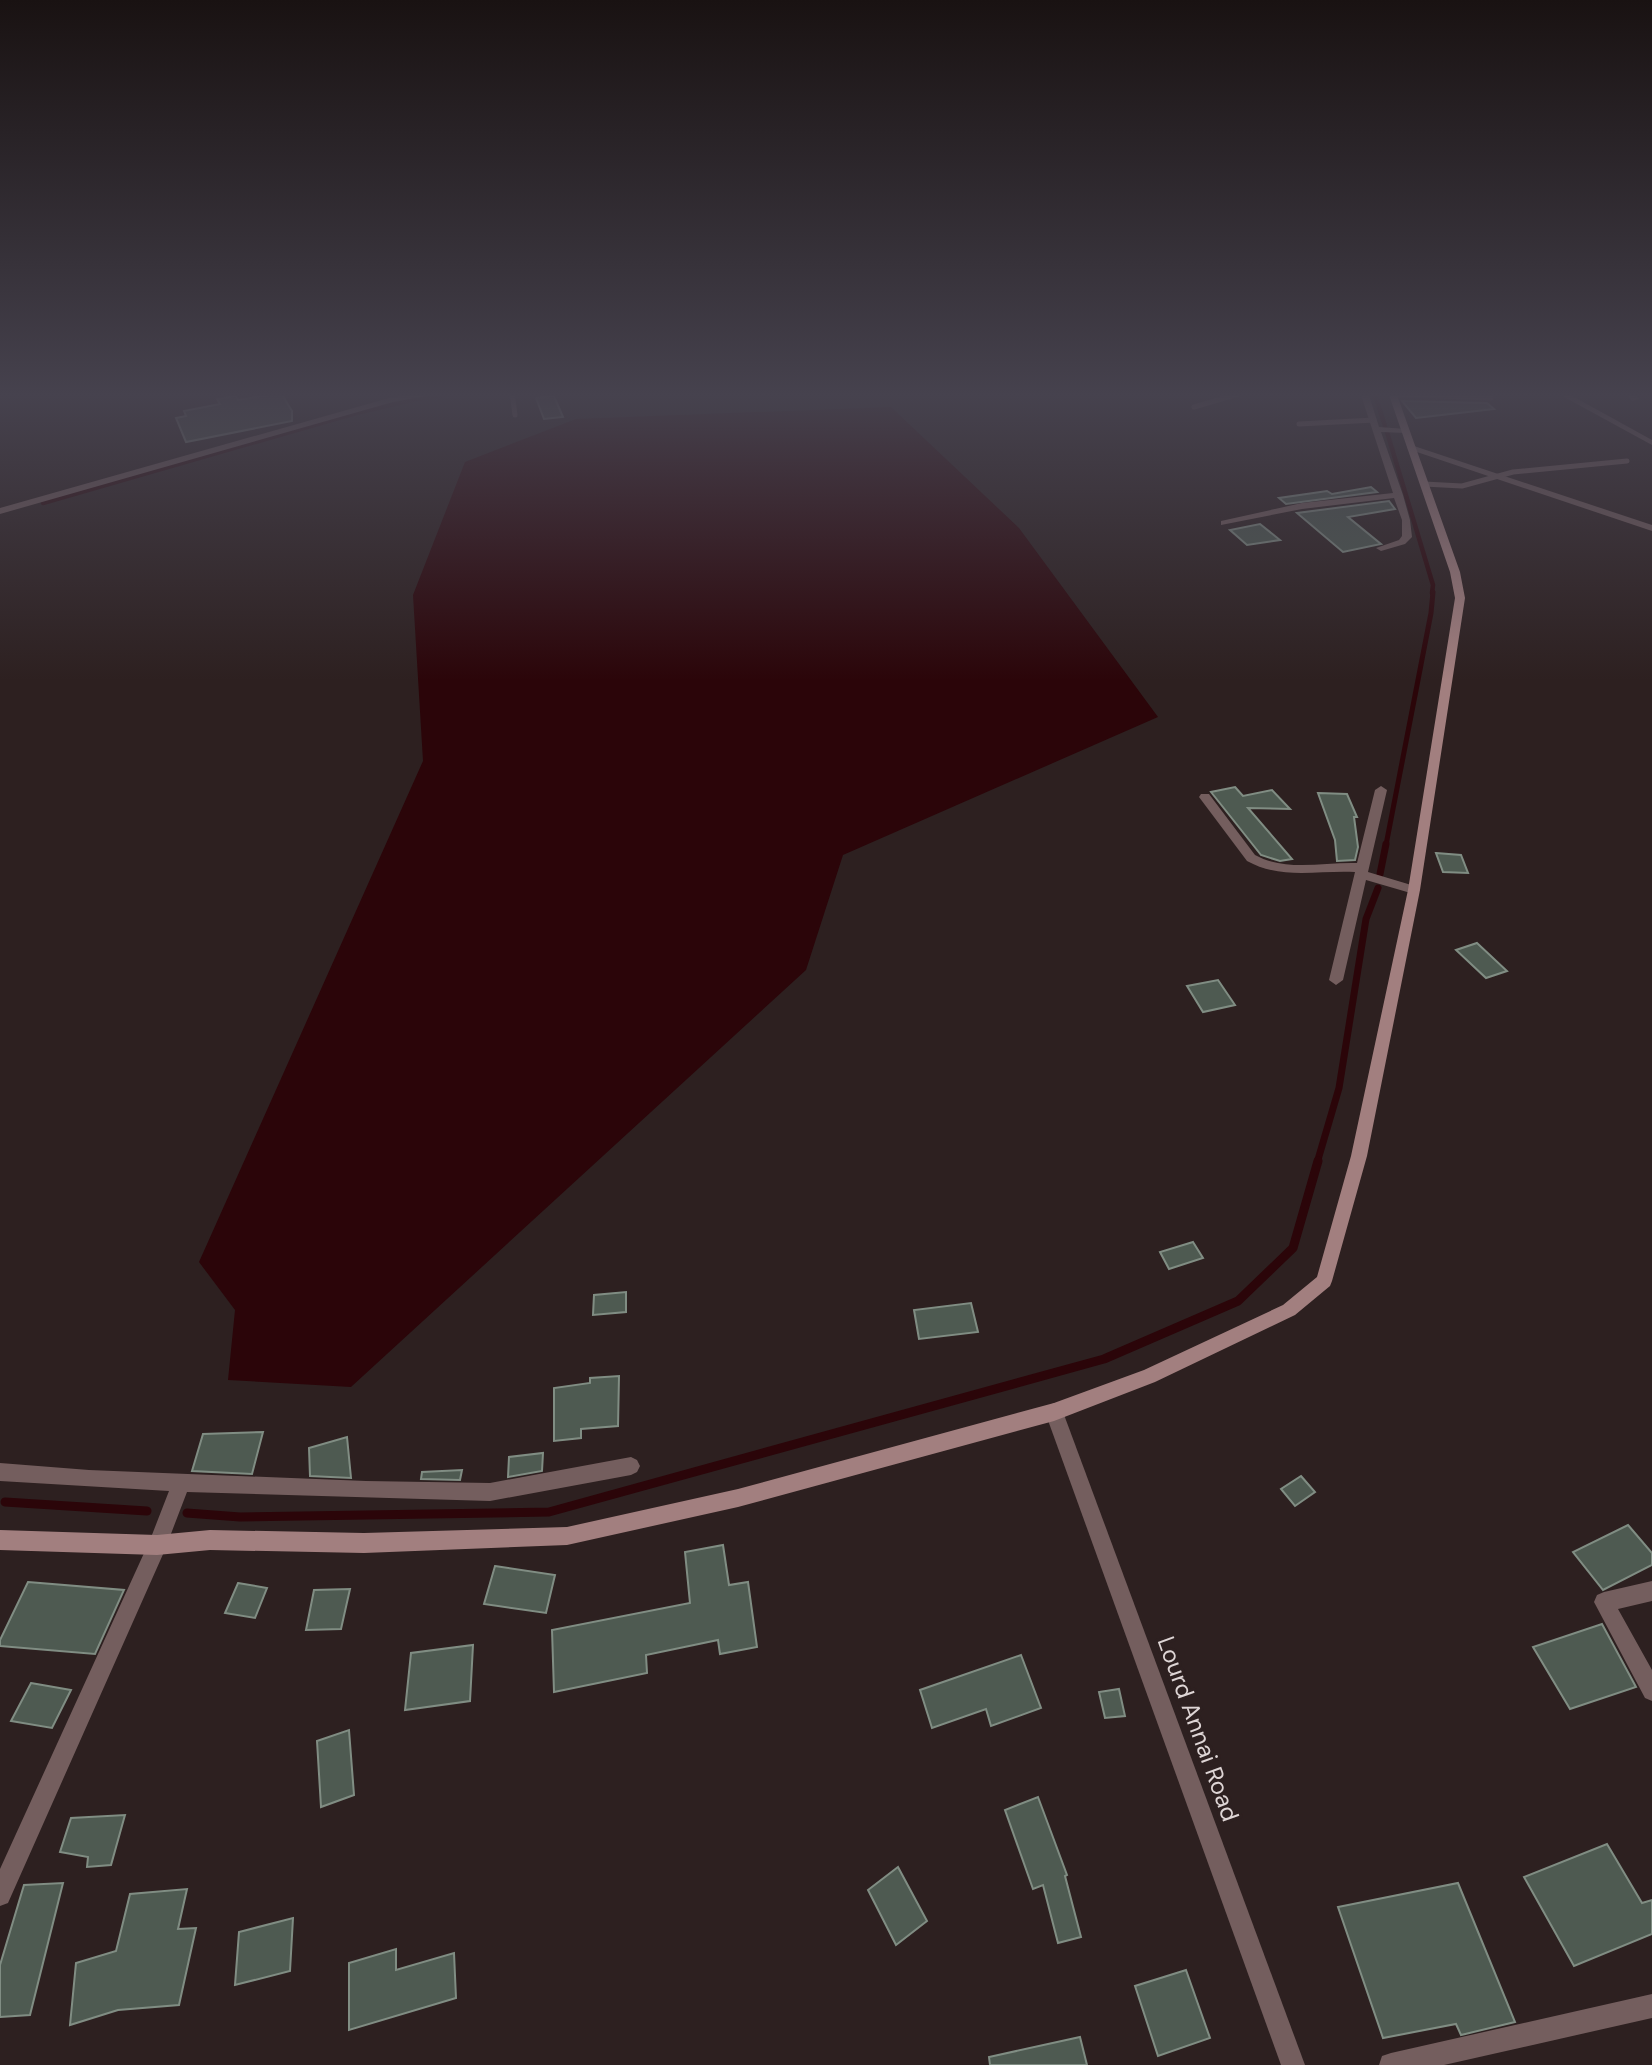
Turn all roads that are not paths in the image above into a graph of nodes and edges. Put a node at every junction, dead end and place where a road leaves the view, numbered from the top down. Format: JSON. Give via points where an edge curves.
{"nodes":[{"id":1,"x":79,"y":488,"type":"edge"},
{"id":2,"x":1397,"y":488,"type":"edge"},
{"id":3,"x":1426,"y":488,"type":"edge"},
{"id":4,"x":1537,"y":488,"type":"edge"},
{"id":5,"x":1399,"y":495,"type":"junction"},
{"id":6,"x":0,"y":511,"type":"edge"},
{"id":7,"x":1224,"y":523,"type":"dead end"},
{"id":8,"x":1652,"y":528,"type":"edge"},
{"id":9,"x":1381,"y":548,"type":"dead end"},
{"id":10,"x":1381,"y":790,"type":"dead end"},
{"id":11,"x":1205,"y":797,"type":"dead end"},
{"id":12,"x":1363,"y":871,"type":"junction"},
{"id":13,"x":1414,"y":890,"type":"junction"},
{"id":14,"x":1336,"y":980,"type":"dead end"},
{"id":15,"x":1054,"y":1412,"type":"junction"},
{"id":16,"x":631,"y":1466,"type":"dead end"},
{"id":17,"x":0,"y":1472,"type":"edge"},
{"id":18,"x":182,"y":1482,"type":"junction"},
{"id":19,"x":0,"y":1540,"type":"edge"},
{"id":20,"x":157,"y":1545,"type":"junction"},
{"id":21,"x":1652,"y":1591,"type":"edge"},
{"id":22,"x":1652,"y":1691,"type":"edge"},
{"id":23,"x":0,"y":1895,"type":"edge"},
{"id":24,"x":1652,"y":2006,"type":"edge"},
{"id":25,"x":1293,"y":2065,"type":"edge"},
{"id":26,"x":1391,"y":2065,"type":"edge"}],
"edges":[{"from":1,"to":6,"type":"street"},
{"from":2,"to":5,"type":"street"},
{"from":3,"to":13,"type":"street","via":[[1460,598]]},
{"from":4,"to":8,"type":"street"},
{"from":5,"to":7,"type":"street","via":[[1302,506]]},
{"from":5,"to":9,"type":"street","via":[[1407,537]]},
{"from":10,"to":12,"type":"street"},
{"from":11,"to":12,"type":"street","via":[[1258,864]]},
{"from":12,"to":13,"type":"street"},
{"from":12,"to":14,"type":"street"},
{"from":13,"to":15,"type":"street","via":[[1359,1156],[1324,1281],[1289,1310],[1149,1376]]},
{"from":15,"to":20,"type":"street","via":[[738,1498],[567,1536],[364,1544],[210,1540]]},
{"from":15,"to":25,"type":"street","name":"Lourd Annai Road"},
{"from":16,"to":18,"type":"street","via":[[490,1492]]},
{"from":17,"to":18,"type":"street"},
{"from":18,"to":20,"type":"street"},
{"from":19,"to":20,"type":"street"},
{"from":20,"to":23,"type":"street"},
{"from":21,"to":22,"type":"street","via":[[1604,1602]]},
{"from":24,"to":26,"type":"street"}]}
